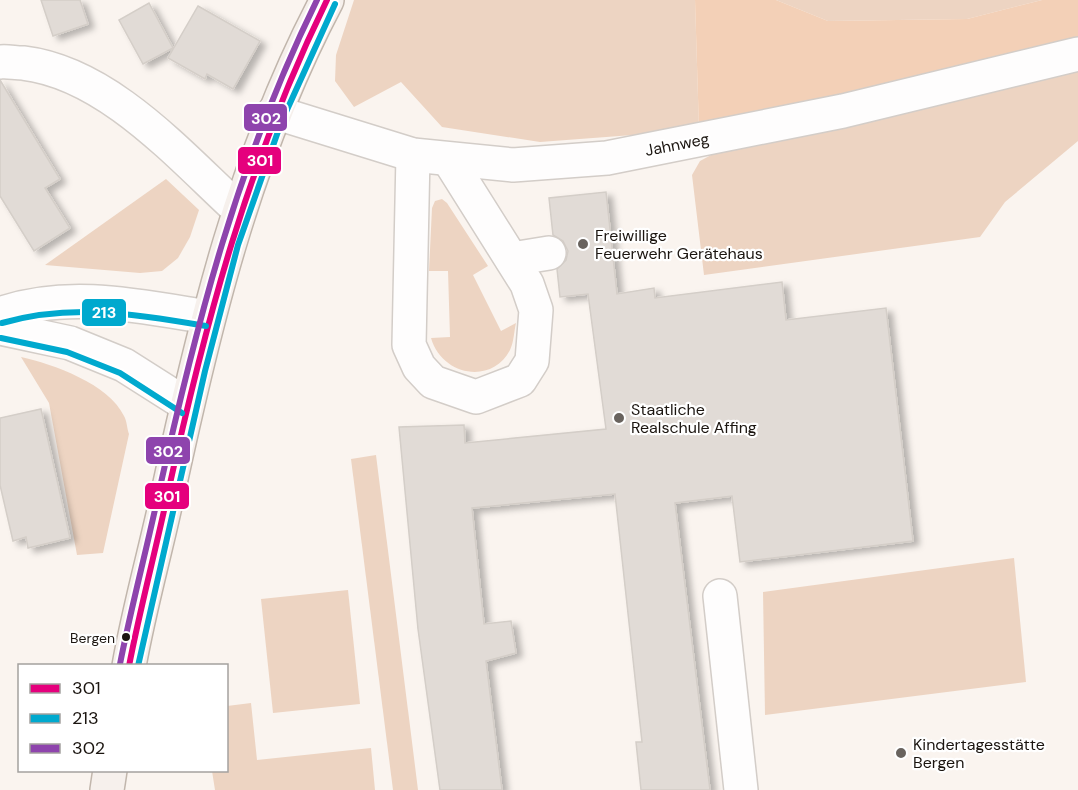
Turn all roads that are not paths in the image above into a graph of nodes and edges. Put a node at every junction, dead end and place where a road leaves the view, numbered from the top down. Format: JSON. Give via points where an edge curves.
{"nodes":[{"id":1,"x":327,"y":0,"type":"edge"},
{"id":2,"x":1078,"y":54,"type":"edge"},
{"id":3,"x":0,"y":62,"type":"edge"},
{"id":4,"x":274,"y":112,"type":"junction"},
{"id":5,"x":413,"y":155,"type":"junction"},
{"id":6,"x":449,"y":160,"type":"junction"},
{"id":7,"x":239,"y":210,"type":"junction"},
{"id":8,"x":549,"y":253,"type":"dead end"},
{"id":9,"x":512,"y":259,"type":"junction"},
{"id":10,"x":0,"y":314,"type":"edge"},
{"id":11,"x":207,"y":317,"type":"junction"},
{"id":12,"x":0,"y":328,"type":"edge"},
{"id":13,"x":187,"y":405,"type":"junction"},
{"id":14,"x":720,"y":596,"type":"dead end"},
{"id":15,"x":129,"y":664,"type":"edge"},
{"id":16,"x":110,"y":772,"type":"edge"},
{"id":17,"x":107,"y":790,"type":"edge"},
{"id":18,"x":741,"y":790,"type":"edge"}],
"edges":[{"from":1,"to":4,"type":"main road"},
{"from":2,"to":6,"type":"street","name":"Jahnweg","via":[[843,111],[607,158],[513,165]]},
{"from":3,"to":7,"type":"street","via":[[39,65],[78,78],[164,139]]},
{"from":4,"to":5,"type":"street","name":"Jahnweg"},
{"from":4,"to":7,"type":"main road"},
{"from":5,"to":6,"type":"street","name":"Jahnweg"},
{"from":5,"to":9,"type":"street","via":[[409,345],[419,367],[433,382],[476,397],[520,380],[532,361],[536,310]]},
{"from":6,"to":9,"type":"street"},
{"from":7,"to":11,"type":"main road"},
{"from":8,"to":9,"type":"street"},
{"from":10,"to":11,"type":"street","via":[[43,303],[78,301]]},
{"from":11,"to":13,"type":"main road"},
{"from":12,"to":13,"type":"street","via":[[70,343],[124,365]]},
{"from":13,"to":15,"type":"main road"},
{"from":14,"to":18,"type":"street"},
{"from":16,"to":17,"type":"main road"}]}
